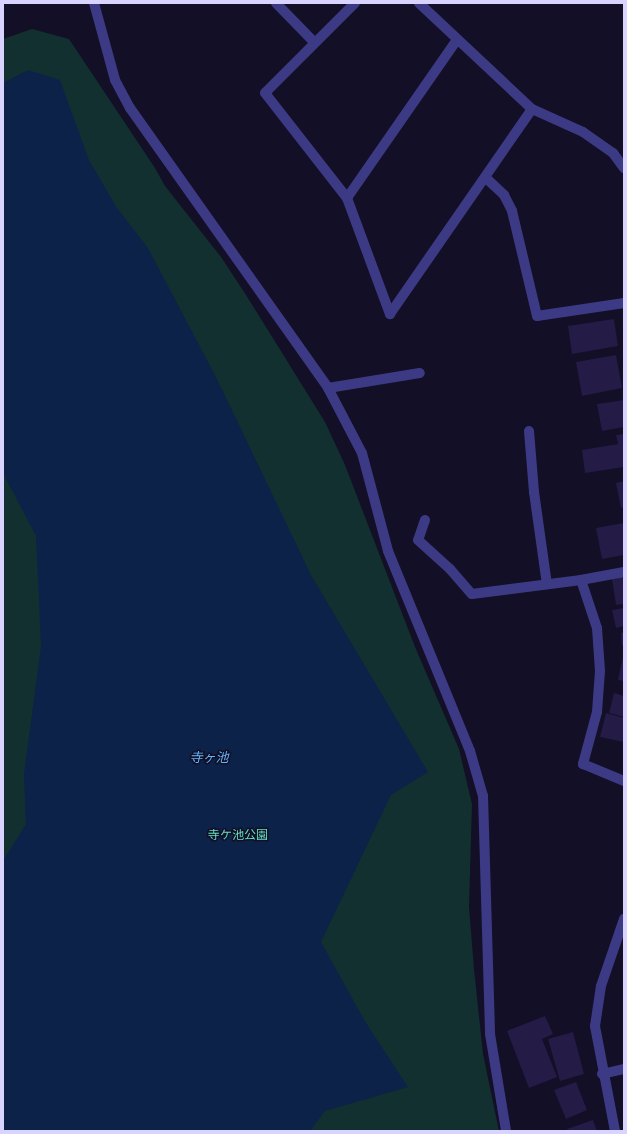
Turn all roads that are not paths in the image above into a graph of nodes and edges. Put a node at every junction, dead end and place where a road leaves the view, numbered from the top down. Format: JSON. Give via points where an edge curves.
{"nodes":[{"id":1,"x":94,"y":3,"type":"edge"},
{"id":2,"x":276,"y":3,"type":"edge"},
{"id":3,"x":355,"y":3,"type":"edge"},
{"id":4,"x":419,"y":3,"type":"edge"},
{"id":5,"x":456,"y":41,"type":"junction"},
{"id":6,"x":314,"y":42,"type":"junction"},
{"id":7,"x":532,"y":109,"type":"junction"},
{"id":8,"x":624,"y":168,"type":"edge"},
{"id":9,"x":486,"y":178,"type":"junction"},
{"id":10,"x":347,"y":198,"type":"junction"},
{"id":11,"x":624,"y":303,"type":"edge"},
{"id":12,"x":420,"y":373,"type":"dead end"},
{"id":13,"x":328,"y":388,"type":"junction"},
{"id":14,"x":529,"y":431,"type":"dead end"},
{"id":15,"x":425,"y":520,"type":"dead end"},
{"id":16,"x":624,"y":572,"type":"edge"},
{"id":17,"x":581,"y":580,"type":"junction"},
{"id":18,"x":547,"y":584,"type":"junction"},
{"id":19,"x":624,"y":781,"type":"edge"},
{"id":20,"x":624,"y":919,"type":"edge"},
{"id":21,"x":624,"y":1069,"type":"edge"},
{"id":22,"x":602,"y":1074,"type":"junction"},
{"id":23,"x":506,"y":1131,"type":"edge"},
{"id":24,"x":615,"y":1131,"type":"edge"}],
"edges":[{"from":1,"to":13,"type":"street","via":[[115,80],[130,108]]},
{"from":2,"to":6,"type":"street"},
{"from":3,"to":6,"type":"street"},
{"from":4,"to":5,"type":"street"},
{"from":5,"to":7,"type":"street"},
{"from":5,"to":10,"type":"street"},
{"from":6,"to":10,"type":"street","via":[[265,93]]},
{"from":7,"to":8,"type":"street","via":[[583,132],[613,153]]},
{"from":7,"to":9,"type":"street"},
{"from":9,"to":10,"type":"street","via":[[390,314]]},
{"from":9,"to":11,"type":"street","via":[[504,195],[512,211],[537,316]]},
{"from":12,"to":13,"type":"street"},
{"from":13,"to":23,"type":"street","via":[[362,453],[388,551],[470,751],[483,796],[490,1034]]},
{"from":14,"to":18,"type":"street","via":[[534,492]]},
{"from":15,"to":18,"type":"street","via":[[418,540],[450,569],[472,594]]},
{"from":16,"to":17,"type":"street"},
{"from":17,"to":18,"type":"street"},
{"from":17,"to":19,"type":"street","via":[[598,628],[600,671],[597,712],[583,764]]},
{"from":20,"to":22,"type":"street","via":[[601,986],[595,1026]]},
{"from":21,"to":22,"type":"street"},
{"from":22,"to":24,"type":"street"}]}
